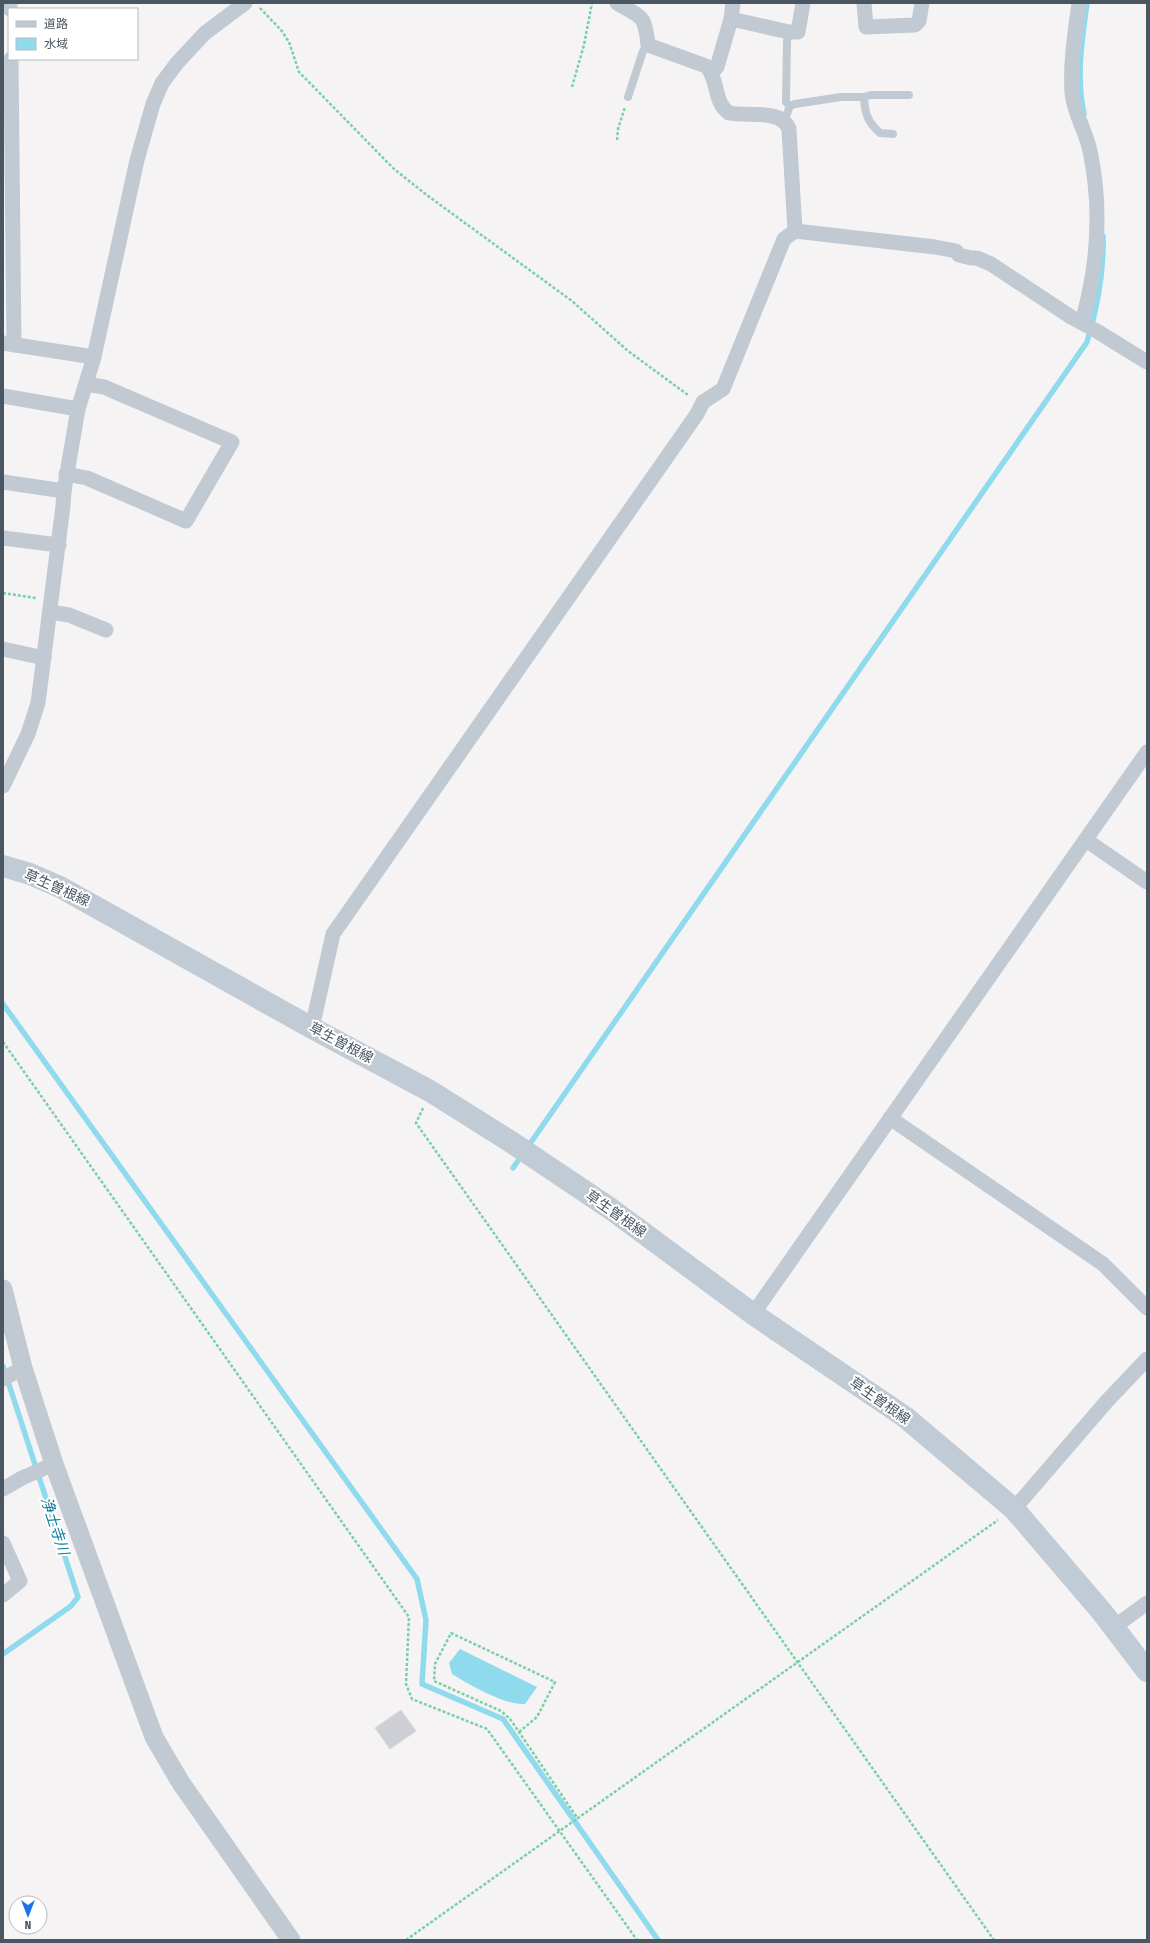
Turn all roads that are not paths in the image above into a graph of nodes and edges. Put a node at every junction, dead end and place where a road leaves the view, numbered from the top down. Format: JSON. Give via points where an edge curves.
{"nodes":[{"id":1,"x":245,"y":3,"type":"edge"},
{"id":2,"x":617,"y":3,"type":"edge"},
{"id":3,"x":733,"y":3,"type":"edge"},
{"id":4,"x":803,"y":3,"type":"edge"},
{"id":5,"x":864,"y":3,"type":"edge"},
{"id":6,"x":922,"y":3,"type":"edge"},
{"id":7,"x":1079,"y":3,"type":"edge"},
{"id":8,"x":731,"y":19,"type":"junction"},
{"id":9,"x":789,"y":32,"type":"junction"},
{"id":10,"x":648,"y":45,"type":"junction"},
{"id":11,"x":11,"y":60,"type":"edge"},
{"id":12,"x":712,"y":72,"type":"junction"},
{"id":13,"x":908,"y":94,"type":"dead end"},
{"id":14,"x":628,"y":97,"type":"road end"},
{"id":15,"x":864,"y":97,"type":"junction"},
{"id":16,"x":790,"y":106,"type":"junction"},
{"id":17,"x":784,"y":121,"type":"junction"},
{"id":18,"x":893,"y":134,"type":"dead end"},
{"id":19,"x":795,"y":231,"type":"junction"},
{"id":20,"x":1082,"y":322,"type":"junction"},
{"id":21,"x":9,"y":344,"type":"edge"},
{"id":22,"x":94,"y":357,"type":"junction"},
{"id":23,"x":1147,"y":362,"type":"edge"},
{"id":24,"x":86,"y":384,"type":"junction"},
{"id":25,"x":3,"y":396,"type":"edge"},
{"id":26,"x":78,"y":409,"type":"junction"},
{"id":27,"x":66,"y":474,"type":"junction"},
{"id":28,"x":3,"y":482,"type":"edge"},
{"id":29,"x":64,"y":491,"type":"junction"},
{"id":30,"x":3,"y":538,"type":"edge"},
{"id":31,"x":58,"y":545,"type":"junction"},
{"id":32,"x":51,"y":607,"type":"junction"},
{"id":33,"x":106,"y":630,"type":"dead end"},
{"id":34,"x":3,"y":649,"type":"edge"},
{"id":35,"x":44,"y":658,"type":"junction"},
{"id":36,"x":1147,"y":752,"type":"edge"},
{"id":37,"x":3,"y":786,"type":"edge"},
{"id":38,"x":1086,"y":840,"type":"junction"},
{"id":39,"x":3,"y":866,"type":"edge"},
{"id":40,"x":1147,"y":882,"type":"edge"},
{"id":41,"x":312,"y":1028,"type":"junction"},
{"id":42,"x":890,"y":1118,"type":"junction"},
{"id":43,"x":3,"y":1289,"type":"edge"},
{"id":44,"x":1147,"y":1308,"type":"edge"},
{"id":45,"x":753,"y":1314,"type":"junction"},
{"id":46,"x":1147,"y":1359,"type":"edge"},
{"id":47,"x":23,"y":1368,"type":"junction"},
{"id":48,"x":3,"y":1379,"type":"edge"},
{"id":49,"x":54,"y":1464,"type":"junction"},
{"id":50,"x":3,"y":1490,"type":"edge"},
{"id":51,"x":1014,"y":1509,"type":"junction"},
{"id":52,"x":3,"y":1543,"type":"edge"},
{"id":53,"x":3,"y":1595,"type":"edge"},
{"id":54,"x":1147,"y":1603,"type":"edge"},
{"id":55,"x":1114,"y":1626,"type":"junction"},
{"id":56,"x":1138,"y":1652,"type":"edge"},
{"id":57,"x":1147,"y":1671,"type":"edge"},
{"id":58,"x":291,"y":1940,"type":"edge"}],
"edges":[{"from":1,"to":22,"type":"street","via":[[205,33],[177,63],[162,83],[153,104],[137,160]]},
{"from":2,"to":10,"type":"street","via":[[641,17],[646,25]]},
{"from":3,"to":8,"type":"street"},
{"from":4,"to":9,"type":"street","via":[[798,32]]},
{"from":5,"to":6,"type":"street","via":[[866,27],[915,26],[919,21]]},
{"from":7,"to":20,"type":"street","via":[[1072,94],[1091,157],[1097,228],[1089,298]]},
{"from":8,"to":9,"type":"street"},
{"from":8,"to":12,"type":"street","via":[[717,67]]},
{"from":9,"to":16,"type":"lane","via":[[786,41],[786,102]]},
{"from":10,"to":12,"type":"street","via":[[706,66]]},
{"from":10,"to":14,"type":"lane","via":[[643,51]]},
{"from":11,"to":21,"type":"street"},
{"from":12,"to":17,"type":"street","via":[[721,105],[729,113],[774,116]]},
{"from":13,"to":15,"type":"lane","via":[[871,94]]},
{"from":15,"to":16,"type":"lane","via":[[841,97]]},
{"from":15,"to":18,"type":"lane","via":[[865,114],[872,125],[880,133]]},
{"from":16,"to":17,"type":"lane"},
{"from":17,"to":19,"type":"street","via":[[789,129]]},
{"from":19,"to":20,"type":"street","via":[[956,251],[958,255],[977,258],[997,268]]},
{"from":19,"to":41,"type":"street","via":[[784,239],[722,389],[703,402],[333,934]]},
{"from":20,"to":23,"type":"street"},
{"from":21,"to":22,"type":"street"},
{"from":22,"to":24,"type":"street"},
{"from":24,"to":26,"type":"street"},
{"from":24,"to":27,"type":"street","via":[[104,388],[232,442],[186,521],[86,478]]},
{"from":25,"to":26,"type":"street"},
{"from":26,"to":27,"type":"street"},
{"from":27,"to":29,"type":"street"},
{"from":28,"to":29,"type":"street"},
{"from":29,"to":31,"type":"street"},
{"from":30,"to":31,"type":"street"},
{"from":31,"to":32,"type":"street"},
{"from":32,"to":33,"type":"street"},
{"from":32,"to":35,"type":"street"},
{"from":34,"to":35,"type":"street"},
{"from":35,"to":37,"type":"street","via":[[38,703],[28,734]]},
{"from":36,"to":38,"type":"street"},
{"from":38,"to":40,"type":"street"},
{"from":38,"to":42,"type":"street"},
{"from":39,"to":41,"type":"main road","name":"草生曽根線","via":[[60,887]]},
{"from":41,"to":45,"type":"main road","name":"草生曽根線","via":[[430,1091],[511,1142],[611,1209]]},
{"from":42,"to":44,"type":"street","via":[[1103,1264]]},
{"from":42,"to":45,"type":"street"},
{"from":43,"to":47,"type":"street"},
{"from":45,"to":51,"type":"main road","name":"草生曽根線","via":[[905,1417]]},
{"from":46,"to":51,"type":"street","via":[[1107,1401]]},
{"from":47,"to":48,"type":"street"},
{"from":47,"to":49,"type":"street"},
{"from":49,"to":50,"type":"street","via":[[22,1478]]},
{"from":49,"to":58,"type":"street","via":[[154,1737],[181,1783]]},
{"from":51,"to":55,"type":"main road","name":"草生曽根線"},
{"from":52,"to":53,"type":"street","via":[[20,1581]]},
{"from":54,"to":55,"type":"street"},
{"from":55,"to":56,"type":"main road","name":"草生曽根線"},
{"from":56,"to":57,"type":"main road","name":"草生曽根線"}]}
